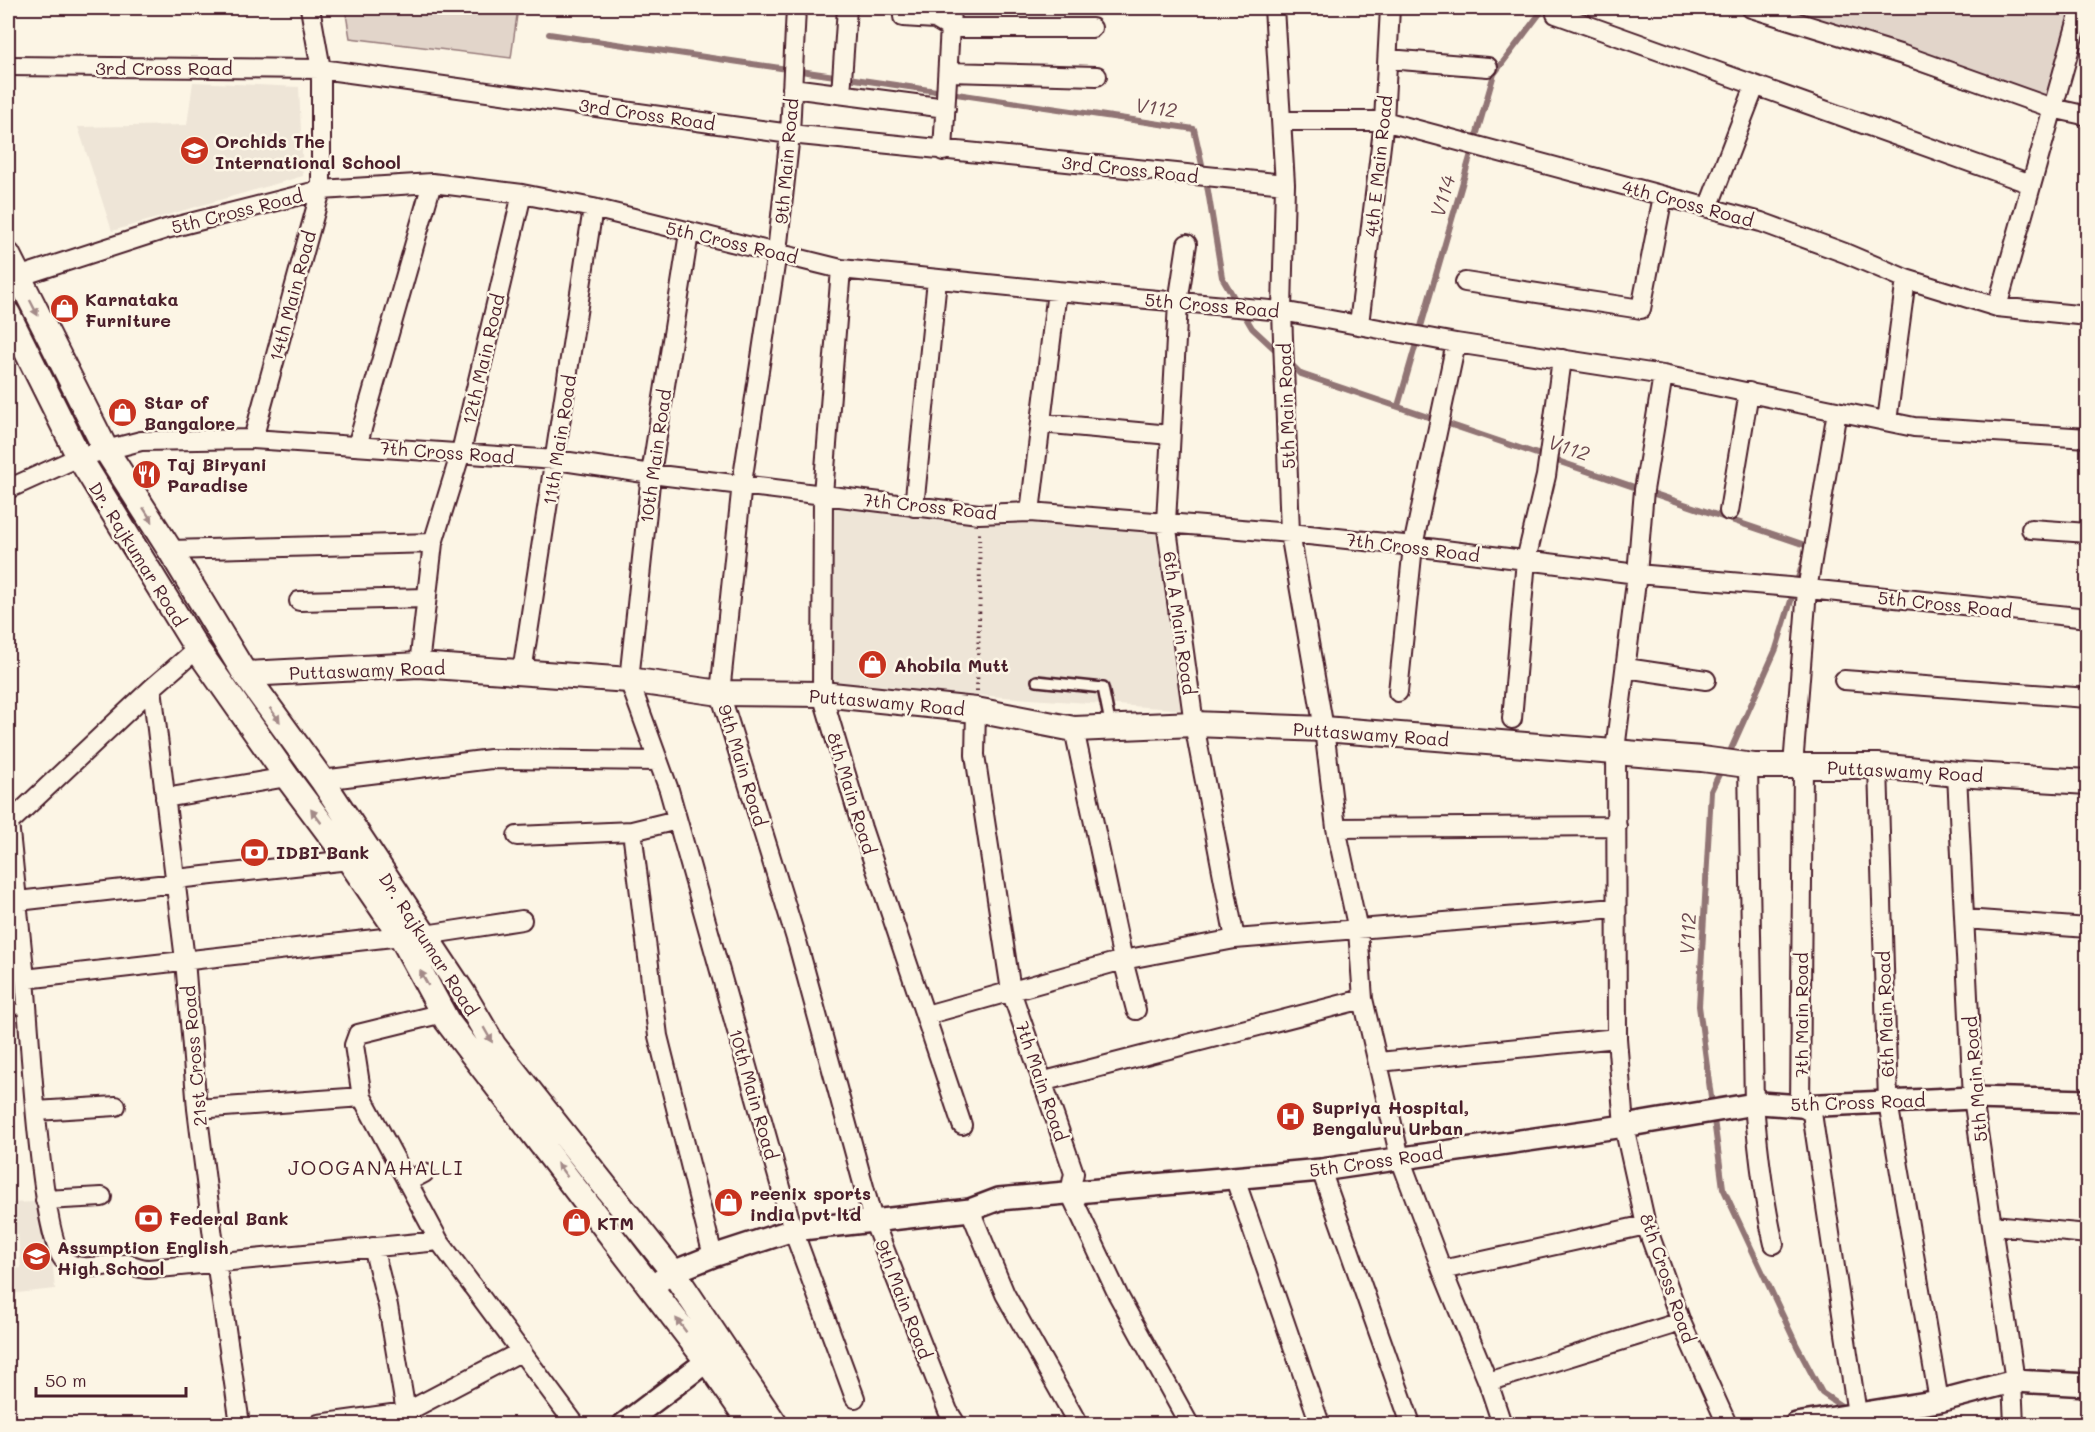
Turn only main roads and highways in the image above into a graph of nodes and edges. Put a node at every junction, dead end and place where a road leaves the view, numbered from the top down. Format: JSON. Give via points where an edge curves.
{"nodes":[{"id":1,"x":13,"y":266,"type":"edge"},
{"id":2,"x":8,"y":314,"type":"edge"},
{"id":3,"x":245,"y":674,"type":"junction"},
{"id":4,"x":2088,"y":782,"type":"edge"},
{"id":5,"x":413,"y":936,"type":"junction"},
{"id":6,"x":751,"y":1425,"type":"edge"},
{"id":7,"x":775,"y":1425,"type":"edge"}],
"edges":[{"from":1,"to":3,"type":"main road","name":"Dr. Rajkumar Road","one_way":true,"via":[[106,450]]},
{"from":5,"to":2,"type":"main road","name":"Dr. Rajkumar Road","one_way":true,"via":[[287,777],[197,649],[79,457]]},
{"from":3,"to":4,"type":"main road","name":"Puttaswamy Road","via":[[419,665],[629,680],[720,693],[822,694],[976,710],[1074,729],[1194,724],[1324,729],[1739,764],[1878,766]]},
{"from":3,"to":5,"type":"main road","name":"Dr. Rajkumar Road","one_way":true,"via":[[322,780]]},
{"from":6,"to":5,"type":"main road","name":"Dr. Rajkumar Road","one_way":true,"via":[[707,1361],[443,1013]]},
{"from":5,"to":7,"type":"main road","name":"Dr. Rajkumar Road","one_way":true,"via":[[463,993],[494,1046],[673,1272]]}]}
